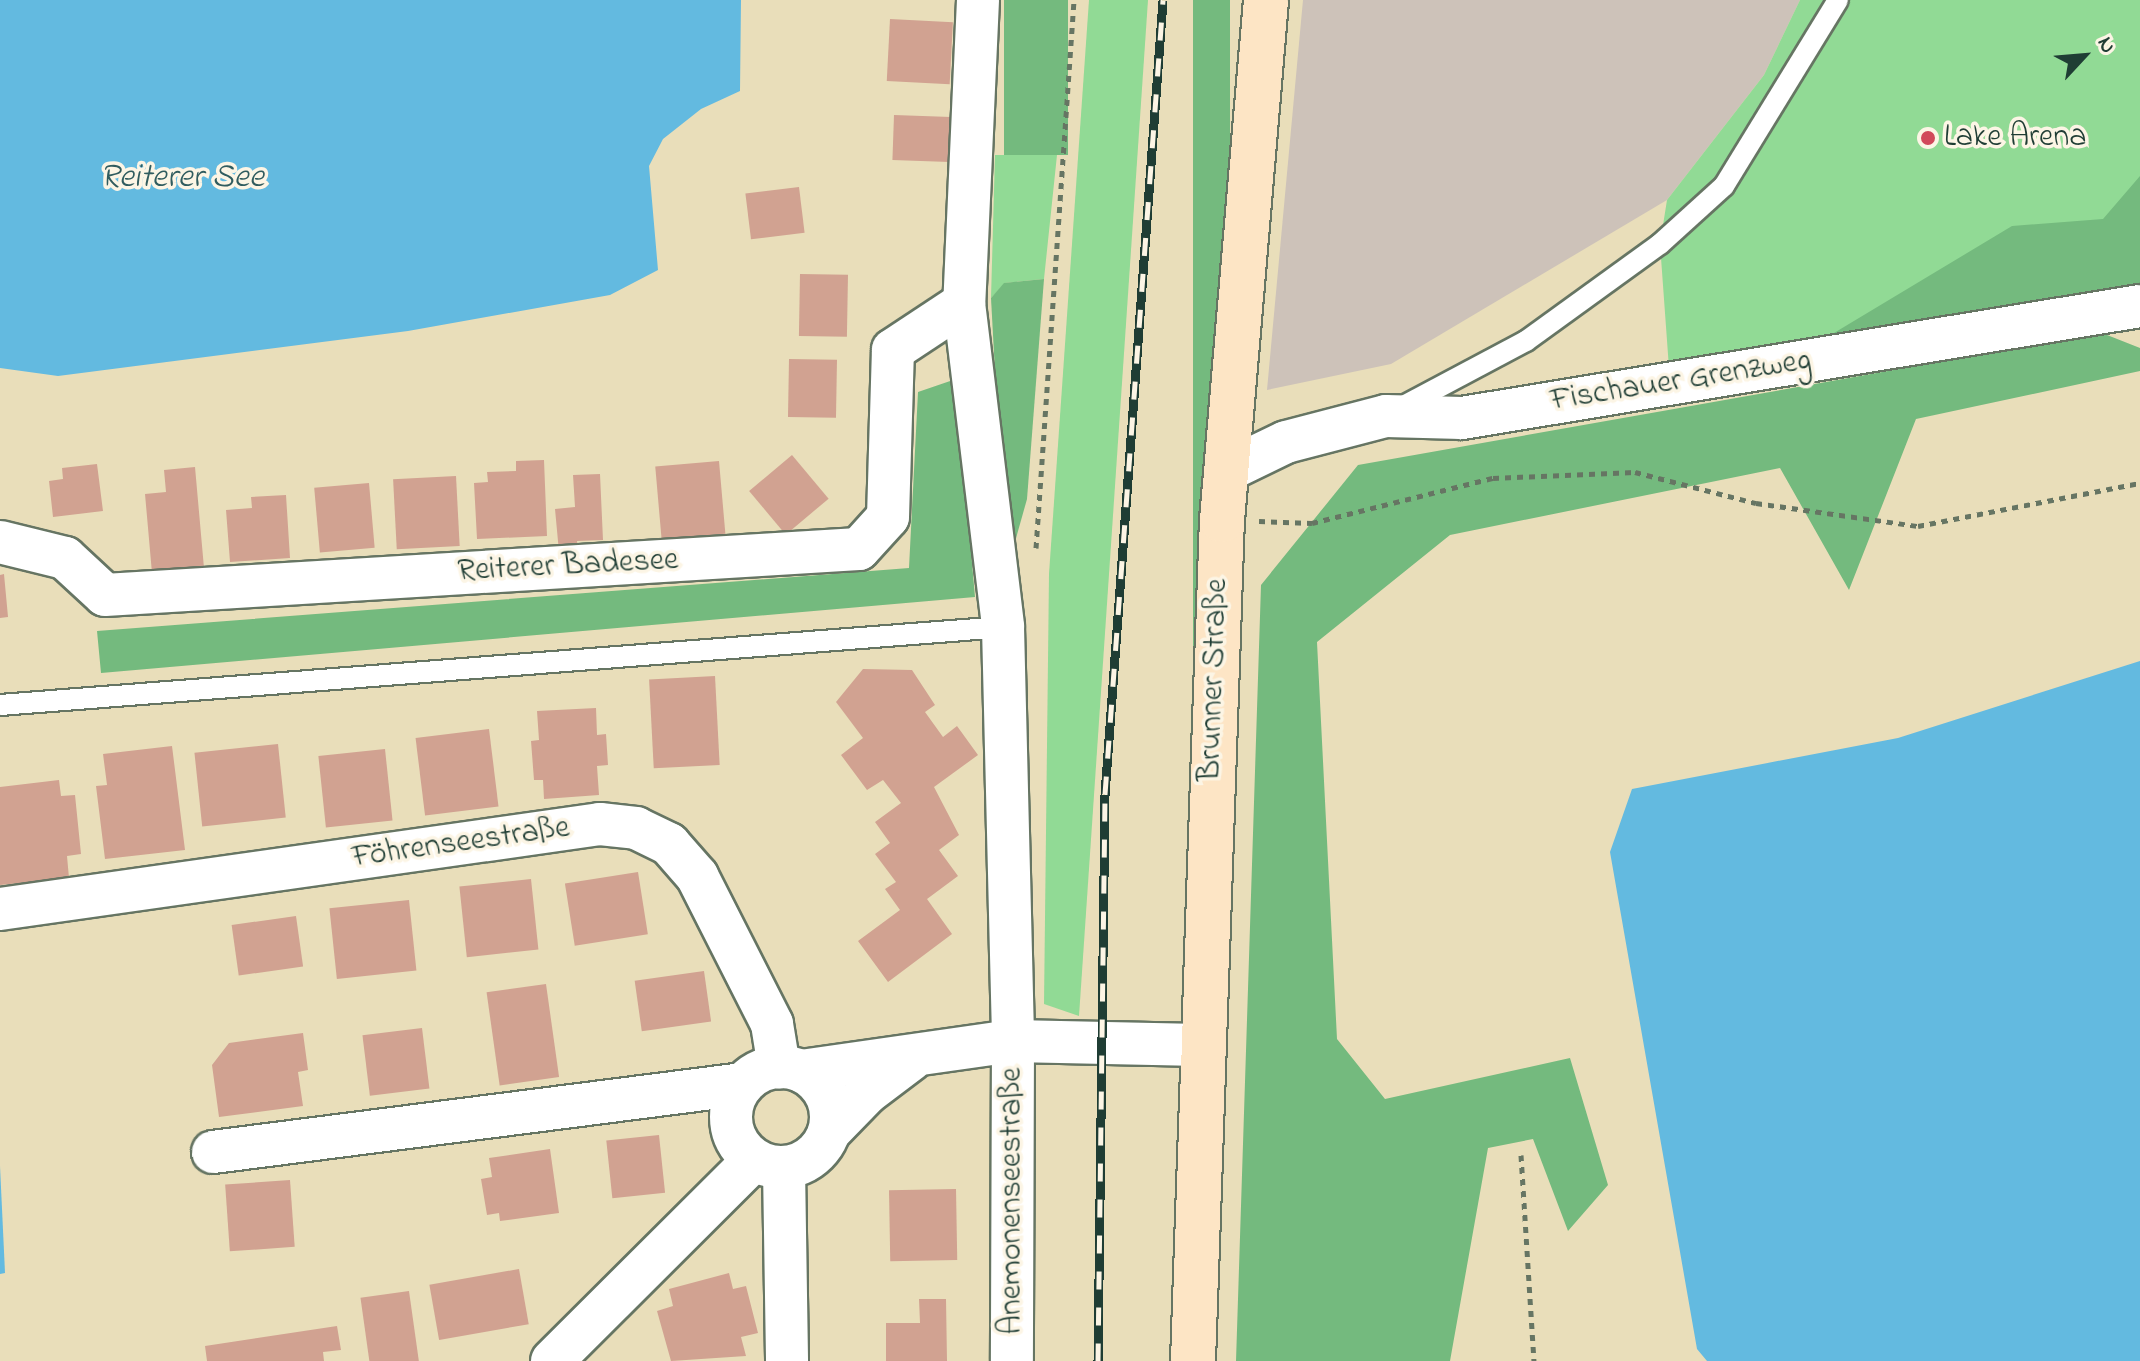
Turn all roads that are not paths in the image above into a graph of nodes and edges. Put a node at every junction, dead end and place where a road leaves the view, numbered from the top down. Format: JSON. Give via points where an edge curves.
{"nodes":[{"id":1,"x":978,"y":0,"type":"edge"},
{"id":2,"x":1266,"y":0,"type":"edge"},
{"id":3,"x":1838,"y":0,"type":"edge"},
{"id":4,"x":964,"y":303,"type":"junction"},
{"id":5,"x":2140,"y":306,"type":"edge"},
{"id":6,"x":1386,"y":416,"type":"junction"},
{"id":7,"x":1228,"y":470,"type":"junction"},
{"id":8,"x":0,"y":542,"type":"edge"},
{"id":9,"x":1003,"y":627,"type":"junction"},
{"id":10,"x":0,"y":705,"type":"edge"},
{"id":11,"x":0,"y":909,"type":"edge"},
{"id":12,"x":1013,"y":1041,"type":"junction"},
{"id":13,"x":1200,"y":1045,"type":"junction"},
{"id":14,"x":913,"y":1058,"type":"junction"},
{"id":15,"x":774,"y":1074,"type":"junction"},
{"id":16,"x":829,"y":1132,"type":"junction"},
{"id":17,"x":213,"y":1152,"type":"dead end"},
{"id":18,"x":769,"y":1164,"type":"junction"},
{"id":19,"x":552,"y":1361,"type":"edge"},
{"id":20,"x":787,"y":1361,"type":"edge"},
{"id":21,"x":1012,"y":1361,"type":"edge"},
{"id":22,"x":1193,"y":1361,"type":"edge"}],
"edges":[{"from":1,"to":4,"type":"street"},
{"from":2,"to":7,"type":"main road","name":"Brunner Straße"},
{"from":3,"to":6,"type":"lane","via":[[1724,186],[1660,244],[1526,341]]},
{"from":4,"to":8,"type":"street","name":"Reiterer Badesee","via":[[893,350],[888,517],[859,549],[105,595],[65,558]]},
{"from":4,"to":9,"type":"street"},
{"from":5,"to":6,"type":"street","name":"Fischauer Grenzweg","via":[[1462,418]]},
{"from":6,"to":7,"type":"street","name":"Fischauer Grenzweg","via":[[1286,442]]},
{"from":7,"to":13,"type":"main road","name":"Brunner Straße"},
{"from":9,"to":10,"type":"lane"},
{"from":9,"to":12,"type":"street"},
{"from":11,"to":15,"type":"street","name":"Föhrenseestraße","via":[[600,824],[636,828],[669,844],[697,876],[772,1024]]},
{"from":12,"to":13,"type":"street"},
{"from":12,"to":14,"type":"street"},
{"from":12,"to":21,"type":"street","name":"Anemonenseestraße"},
{"from":13,"to":22,"type":"main road","name":"Brunner Straße"},
{"from":14,"to":15,"type":"street"},
{"from":14,"to":16,"type":"street","via":[[867,1093]]},
{"from":15,"to":16,"type":"street","via":[[823,1090],[832,1118]]},
{"from":15,"to":17,"type":"street"},
{"from":15,"to":18,"type":"street","via":[[734,1099],[733,1133]]},
{"from":16,"to":18,"type":"street","via":[[812,1157]]},
{"from":18,"to":19,"type":"street"},
{"from":18,"to":20,"type":"street"}]}
